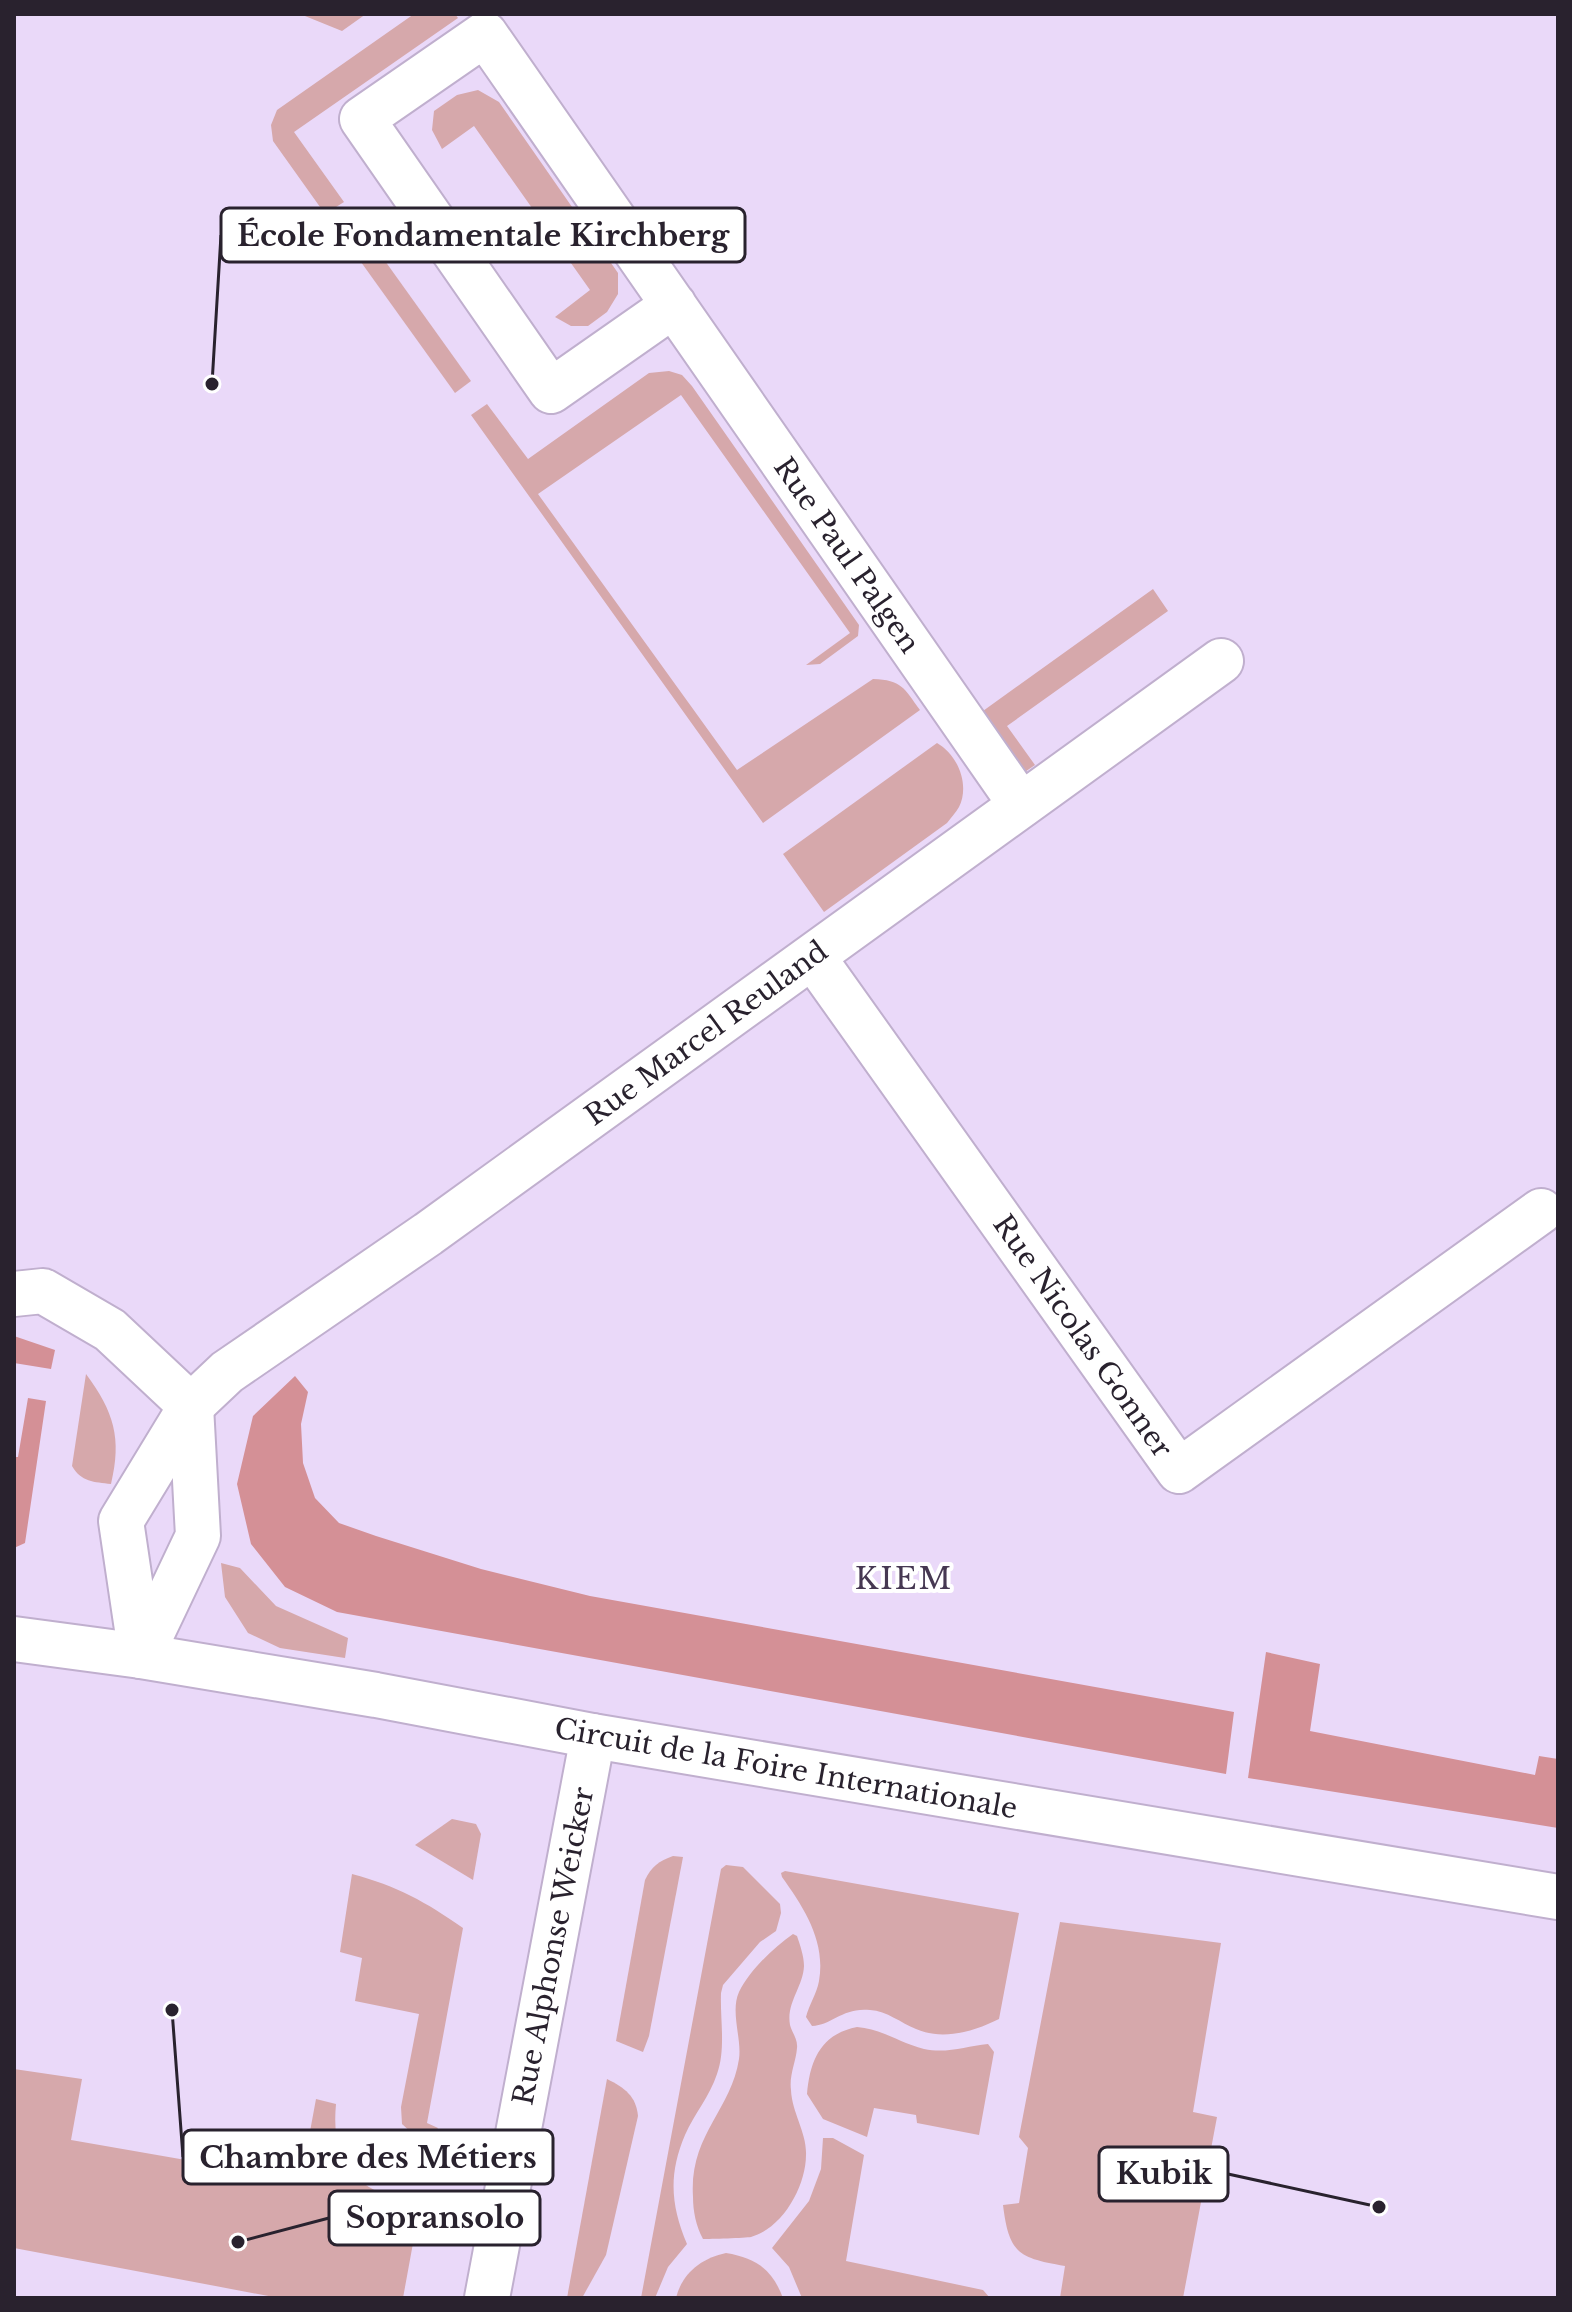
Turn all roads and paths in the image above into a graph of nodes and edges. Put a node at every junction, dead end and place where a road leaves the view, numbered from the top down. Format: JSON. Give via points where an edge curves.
{"nodes":[{"id":1,"x":674,"y":305,"type":"junction"},
{"id":2,"x":1221,"y":661,"type":"dead end"},
{"id":3,"x":1021,"y":805,"type":"junction"},
{"id":4,"x":813,"y":957,"type":"junction"},
{"id":5,"x":1541,"y":1211,"type":"dead end"},
{"id":6,"x":14,"y":1294,"type":"edge"},
{"id":7,"x":191,"y":1406,"type":"junction"},
{"id":8,"x":14,"y":1639,"type":"edge"},
{"id":9,"x":141,"y":1656,"type":"junction"},
{"id":10,"x":593,"y":1736,"type":"junction"},
{"id":11,"x":1558,"y":1897,"type":"edge"},
{"id":12,"x":487,"y":2298,"type":"edge"}],
"edges":[{"from":1,"to":1,"type":"street","name":"Rue Paul Palgen","via":[[485,34],[362,119],[551,391]]},
{"from":1,"to":3,"type":"street","name":"Rue Paul Palgen"},
{"from":2,"to":3,"type":"street","name":"Rue Marcel Reuland"},
{"from":3,"to":4,"type":"street","name":"Rue Marcel Reuland"},
{"from":4,"to":5,"type":"street","name":"Rue Nicolas Gonner","via":[[1179,1471]]},
{"from":4,"to":7,"type":"street","name":"Rue Marcel Reuland","via":[[227,1372]]},
{"from":6,"to":7,"type":"street","via":[[43,1291],[110,1330]]},
{"from":7,"to":9,"type":"street","via":[[198,1536]]},
{"from":7,"to":9,"type":"street","name":"Rue Marcel Reuland","via":[[121,1521]]},
{"from":8,"to":9,"type":"street","name":"Circuit de la Foire Internationale"},
{"from":9,"to":10,"type":"street","name":"Circuit de la Foire Internationale"},
{"from":10,"to":11,"type":"street","name":"Circuit de la Foire Internationale"},
{"from":10,"to":12,"type":"street","name":"Rue Alphonse Weicker"}]}
